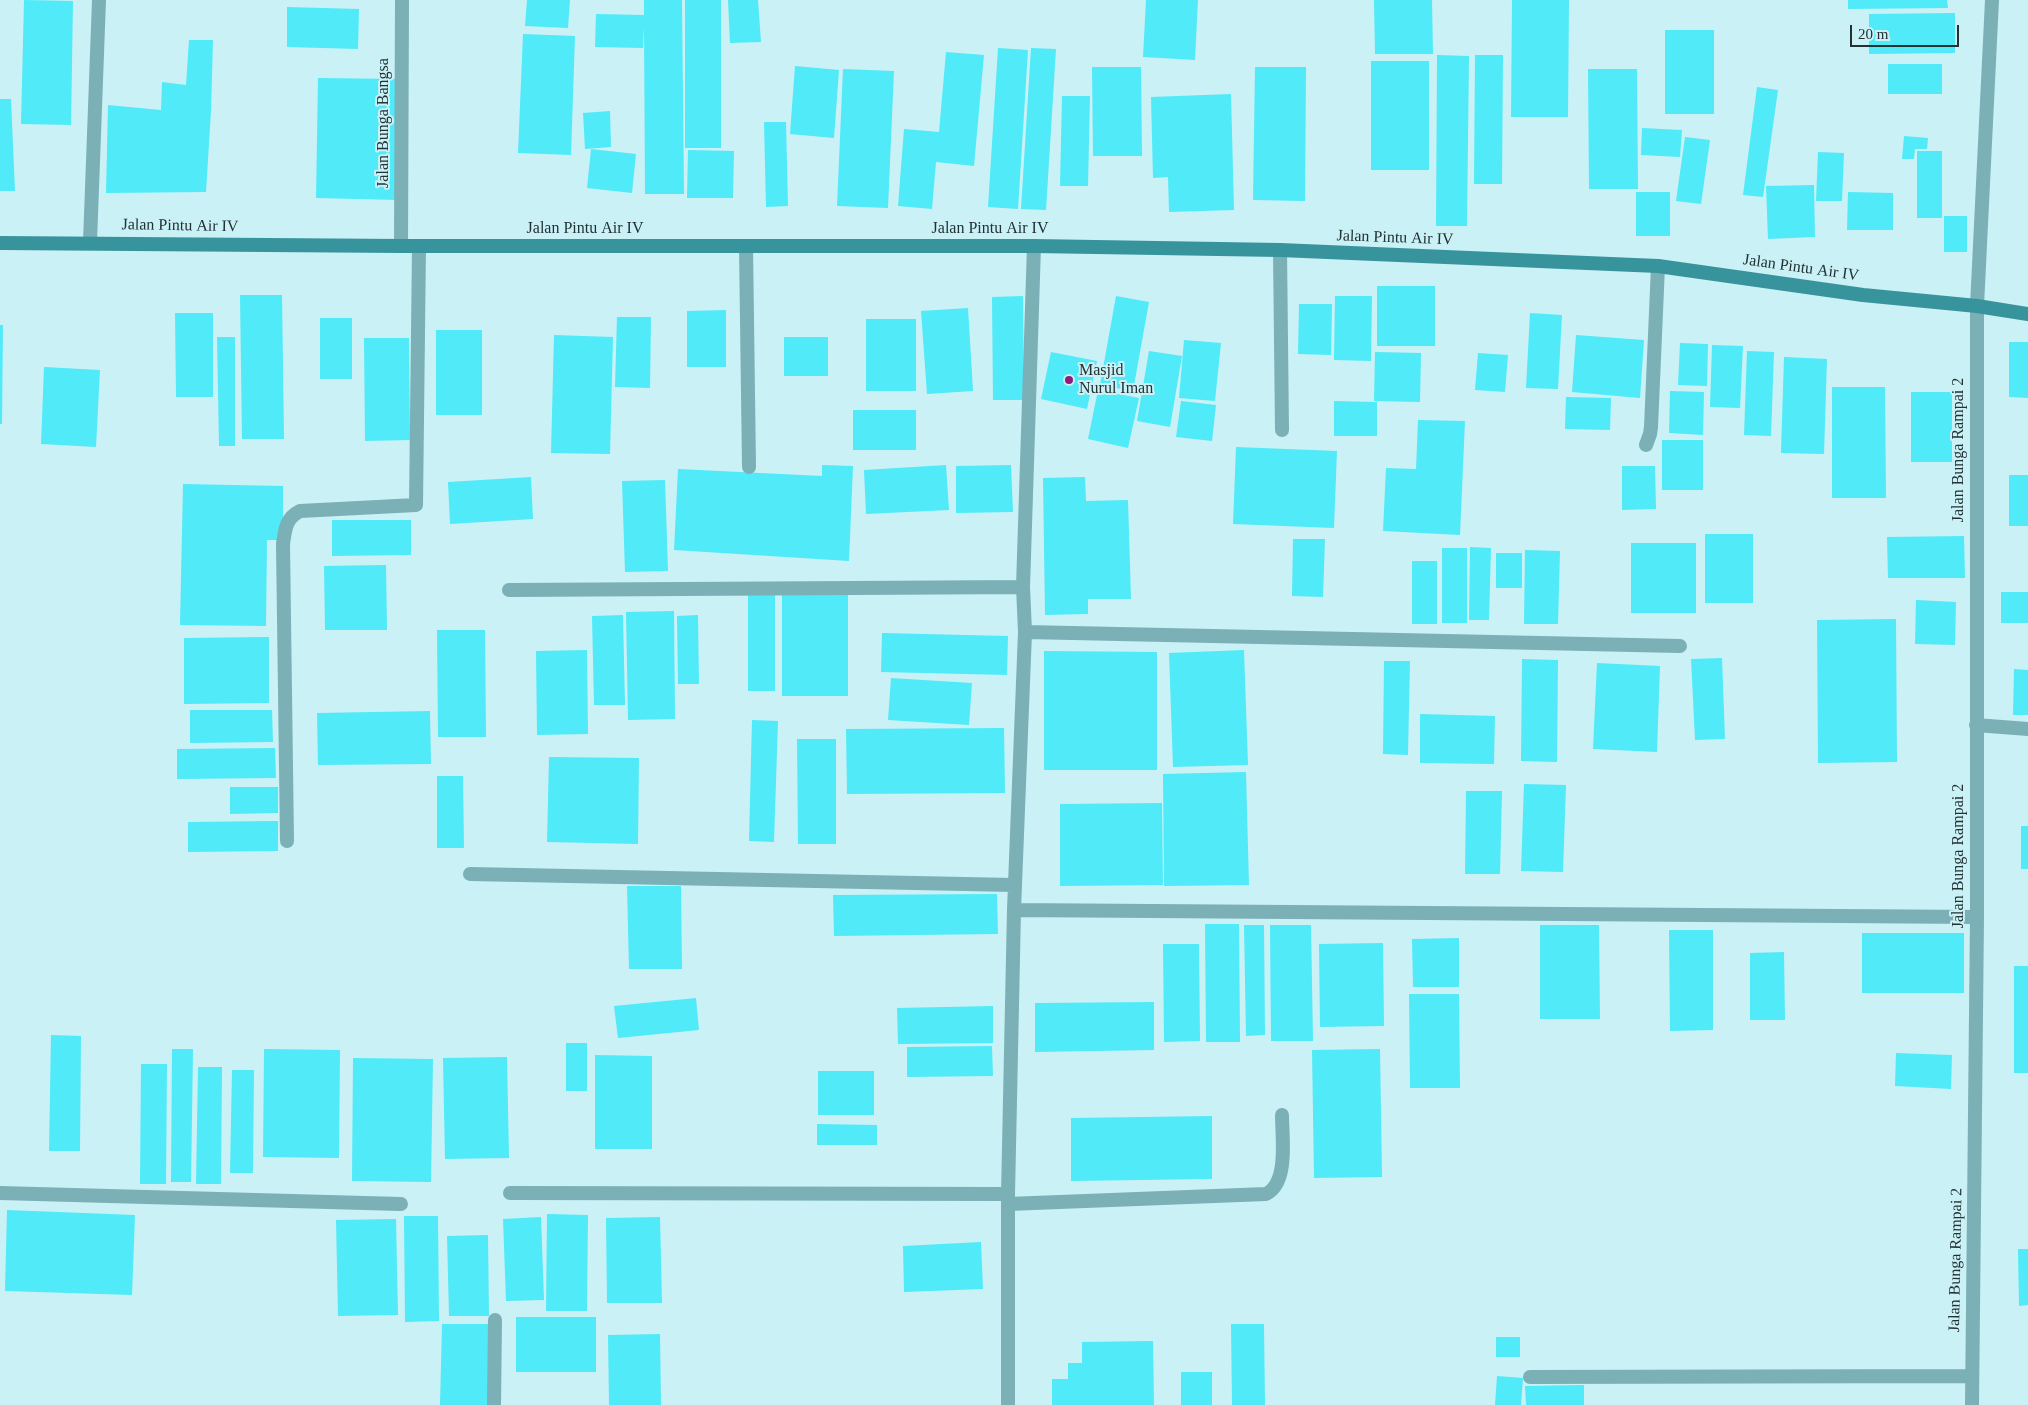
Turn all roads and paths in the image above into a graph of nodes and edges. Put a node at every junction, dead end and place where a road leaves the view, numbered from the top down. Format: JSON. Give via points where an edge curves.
{"nodes":[{"id":1,"x":99,"y":0,"type":"edge"},
{"id":2,"x":402,"y":0,"type":"edge"},
{"id":3,"x":1992,"y":0,"type":"edge"},
{"id":4,"x":90,"y":242,"type":"junction"},
{"id":5,"x":0,"y":243,"type":"edge"},
{"id":6,"x":402,"y":246,"type":"junction"},
{"id":7,"x":419,"y":246,"type":"junction"},
{"id":8,"x":746,"y":246,"type":"junction"},
{"id":9,"x":1034,"y":246,"type":"junction"},
{"id":10,"x":1280,"y":250,"type":"junction"},
{"id":11,"x":1658,"y":266,"type":"junction"},
{"id":12,"x":1977,"y":306,"type":"junction"},
{"id":13,"x":2028,"y":314,"type":"edge"},
{"id":14,"x":1282,"y":430,"type":"dead end"},
{"id":15,"x":1646,"y":445,"type":"dead end"},
{"id":16,"x":749,"y":467,"type":"dead end"},
{"id":17,"x":1023,"y":586,"type":"junction"},
{"id":18,"x":508,"y":590,"type":"dead end"},
{"id":19,"x":1025,"y":632,"type":"junction"},
{"id":20,"x":1680,"y":646,"type":"dead end"},
{"id":21,"x":1976,"y":725,"type":"junction"},
{"id":22,"x":2028,"y":729,"type":"edge"},
{"id":23,"x":287,"y":841,"type":"dead end"},
{"id":24,"x":470,"y":874,"type":"dead end"},
{"id":25,"x":1014,"y":884,"type":"junction"},
{"id":26,"x":1014,"y":910,"type":"junction"},
{"id":27,"x":1977,"y":917,"type":"junction"},
{"id":28,"x":1282,"y":1115,"type":"dead end"},
{"id":29,"x":0,"y":1193,"type":"edge"},
{"id":30,"x":510,"y":1193,"type":"dead end"},
{"id":31,"x":1008,"y":1199,"type":"junction"},
{"id":32,"x":401,"y":1204,"type":"dead end"},
{"id":33,"x":495,"y":1320,"type":"dead end"},
{"id":34,"x":1972,"y":1376,"type":"junction"},
{"id":35,"x":1530,"y":1377,"type":"dead end"},
{"id":36,"x":494,"y":1405,"type":"edge"},
{"id":37,"x":1008,"y":1405,"type":"edge"},
{"id":38,"x":1972,"y":1405,"type":"edge"}],
"edges":[{"from":1,"to":4,"type":"street"},
{"from":2,"to":6,"type":"street","name":"Jalan Bunga Bangsa"},
{"from":3,"to":12,"type":"street","name":"Jalan Bunga Rampai 2"},
{"from":4,"to":5,"type":"main road","name":"Jalan Pintu Air IV"},
{"from":4,"to":6,"type":"main road","name":"Jalan Pintu Air IV"},
{"from":6,"to":7,"type":"main road","name":"Jalan Pintu Air IV"},
{"from":7,"to":8,"type":"main road","name":"Jalan Pintu Air IV"},
{"from":7,"to":23,"type":"street","via":[[416,505],[300,511],[285,527],[282,544]]},
{"from":8,"to":9,"type":"main road","name":"Jalan Pintu Air IV"},
{"from":8,"to":16,"type":"street"},
{"from":9,"to":10,"type":"main road","name":"Jalan Pintu Air IV"},
{"from":9,"to":17,"type":"street"},
{"from":10,"to":11,"type":"main road","name":"Jalan Pintu Air IV"},
{"from":10,"to":14,"type":"street"},
{"from":11,"to":12,"type":"main road","name":"Jalan Pintu Air IV"},
{"from":11,"to":15,"type":"street","via":[[1650,434]]},
{"from":12,"to":13,"type":"main road","name":"Jalan Pintu Air IV"},
{"from":12,"to":21,"type":"street","name":"Jalan Bunga Rampai 2"},
{"from":17,"to":18,"type":"street"},
{"from":17,"to":19,"type":"street"},
{"from":19,"to":20,"type":"street"},
{"from":19,"to":25,"type":"street"},
{"from":21,"to":22,"type":"street"},
{"from":21,"to":27,"type":"street","name":"Jalan Bunga Rampai 2"},
{"from":24,"to":25,"type":"street"},
{"from":25,"to":26,"type":"street"},
{"from":26,"to":27,"type":"street"},
{"from":26,"to":31,"type":"street"},
{"from":27,"to":34,"type":"street","name":"Jalan Bunga Rampai 2"},
{"from":28,"to":31,"type":"street","via":[[1282,1171],[1276,1188],[1266,1194]]},
{"from":29,"to":32,"type":"street"},
{"from":30,"to":31,"type":"street"},
{"from":31,"to":37,"type":"street"},
{"from":33,"to":36,"type":"street"},
{"from":34,"to":35,"type":"street"},
{"from":34,"to":38,"type":"street","name":"Jalan Bunga Rampai 2"}]}
